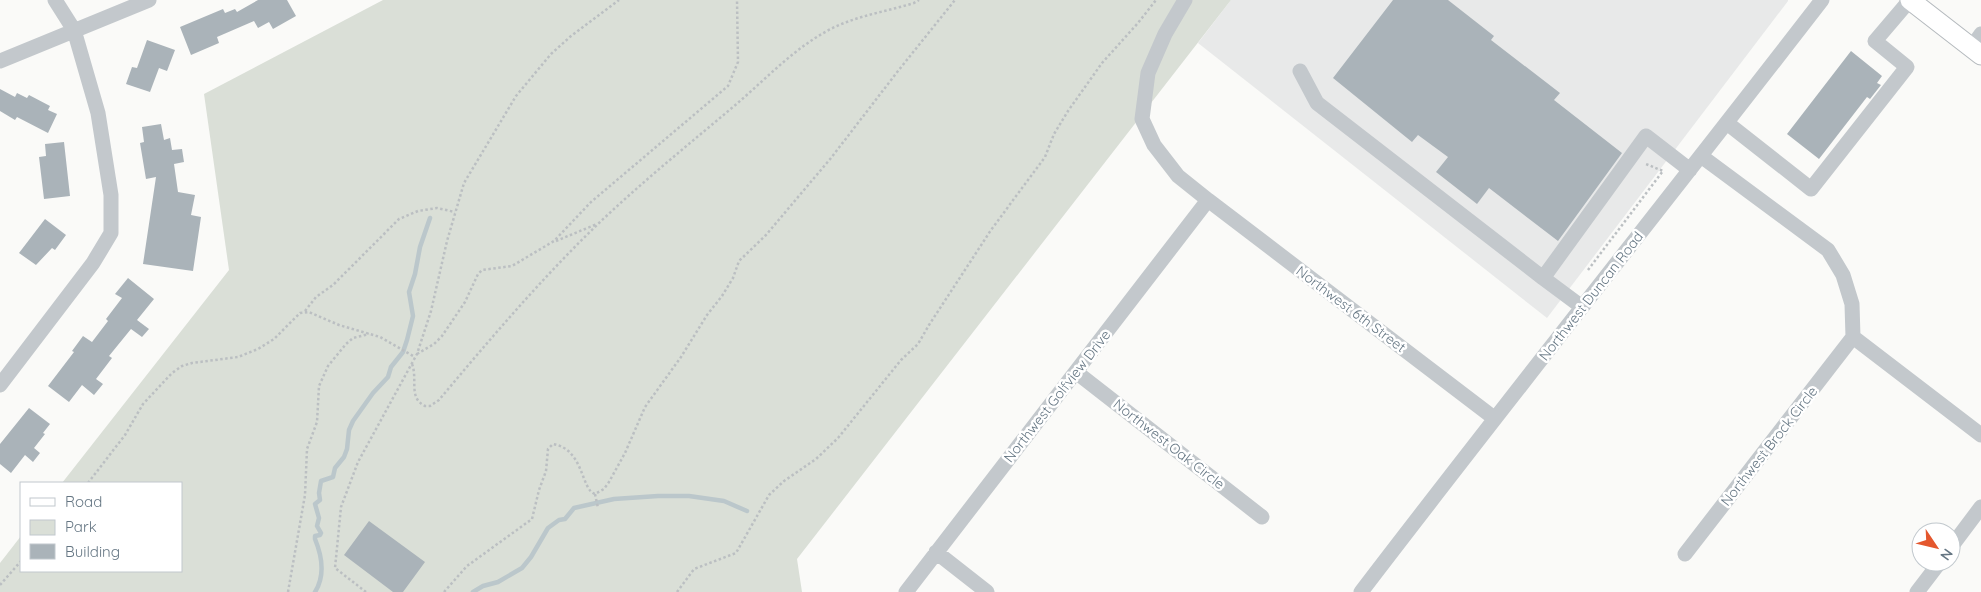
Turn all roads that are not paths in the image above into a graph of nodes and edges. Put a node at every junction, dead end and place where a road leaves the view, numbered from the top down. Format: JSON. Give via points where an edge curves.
{"nodes":[{"id":1,"x":55,"y":0,"type":"edge"},
{"id":2,"x":149,"y":0,"type":"edge"},
{"id":3,"x":1185,"y":0,"type":"edge"},
{"id":4,"x":1822,"y":0,"type":"edge"},
{"id":5,"x":1910,"y":0,"type":"edge"},
{"id":6,"x":74,"y":30,"type":"junction"},
{"id":7,"x":1978,"y":46,"type":"edge"},
{"id":8,"x":0,"y":61,"type":"edge"},
{"id":9,"x":1300,"y":71,"type":"dead end"},
{"id":10,"x":1727,"y":123,"type":"junction"},
{"id":11,"x":1702,"y":156,"type":"junction"},
{"id":12,"x":1690,"y":170,"type":"junction"},
{"id":13,"x":1208,"y":200,"type":"junction"},
{"id":14,"x":1543,"y":278,"type":"junction"},
{"id":15,"x":1582,"y":307,"type":"junction"},
{"id":16,"x":1853,"y":337,"type":"junction"},
{"id":17,"x":1076,"y":372,"type":"junction"},
{"id":18,"x":5,"y":373,"type":"edge"},
{"id":19,"x":0,"y":385,"type":"edge"},
{"id":20,"x":1494,"y":418,"type":"junction"},
{"id":21,"x":1981,"y":435,"type":"edge"},
{"id":22,"x":1981,"y":507,"type":"edge"},
{"id":23,"x":1262,"y":517,"type":"dead end"},
{"id":24,"x":1961,"y":534,"type":"edge"},
{"id":25,"x":936,"y":552,"type":"junction"},
{"id":26,"x":1685,"y":554,"type":"dead end"},
{"id":27,"x":1933,"y":572,"type":"edge"},
{"id":28,"x":906,"y":592,"type":"edge"},
{"id":29,"x":987,"y":592,"type":"edge"},
{"id":30,"x":1361,"y":592,"type":"edge"},
{"id":31,"x":1918,"y":592,"type":"edge"}],
"edges":[{"from":1,"to":6,"type":"street"},
{"from":2,"to":6,"type":"street"},
{"from":3,"to":13,"type":"street","name":"Northwest 6th Street","via":[[1164,34],[1148,73],[1142,119],[1154,146],[1178,176]]},
{"from":4,"to":10,"type":"street","name":"Northwest Duncan Road"},
{"from":5,"to":7,"type":"main road"},
{"from":5,"to":10,"type":"street","via":[[1875,41],[1907,67],[1811,190]]},
{"from":6,"to":8,"type":"street"},
{"from":6,"to":18,"type":"street","via":[[98,113],[111,195],[111,233],[93,263]]},
{"from":9,"to":14,"type":"street","via":[[1316,103]]},
{"from":10,"to":11,"type":"street","name":"Northwest Duncan Road"},
{"from":11,"to":12,"type":"street","name":"Northwest Duncan Road"},
{"from":11,"to":16,"type":"street","via":[[1828,250],[1843,275],[1852,304]]},
{"from":12,"to":14,"type":"street","via":[[1646,136]]},
{"from":12,"to":15,"type":"street","name":"Northwest Duncan Road"},
{"from":13,"to":17,"type":"street","name":"Northwest Golfview Drive"},
{"from":13,"to":20,"type":"street","name":"Northwest 6th Street"},
{"from":14,"to":15,"type":"street"},
{"from":15,"to":20,"type":"street","name":"Northwest Duncan Road"},
{"from":16,"to":21,"type":"street"},
{"from":16,"to":26,"type":"street","name":"Northwest Brock Circle"},
{"from":17,"to":23,"type":"street","name":"Northwest Oak Circle"},
{"from":17,"to":25,"type":"street","name":"Northwest Golfview Drive"},
{"from":18,"to":19,"type":"street"},
{"from":20,"to":30,"type":"street","name":"Northwest Duncan Road"},
{"from":22,"to":24,"type":"street"},
{"from":25,"to":28,"type":"street","name":"Northwest Golfview Drive"},
{"from":25,"to":29,"type":"street"},
{"from":27,"to":31,"type":"street"}]}
